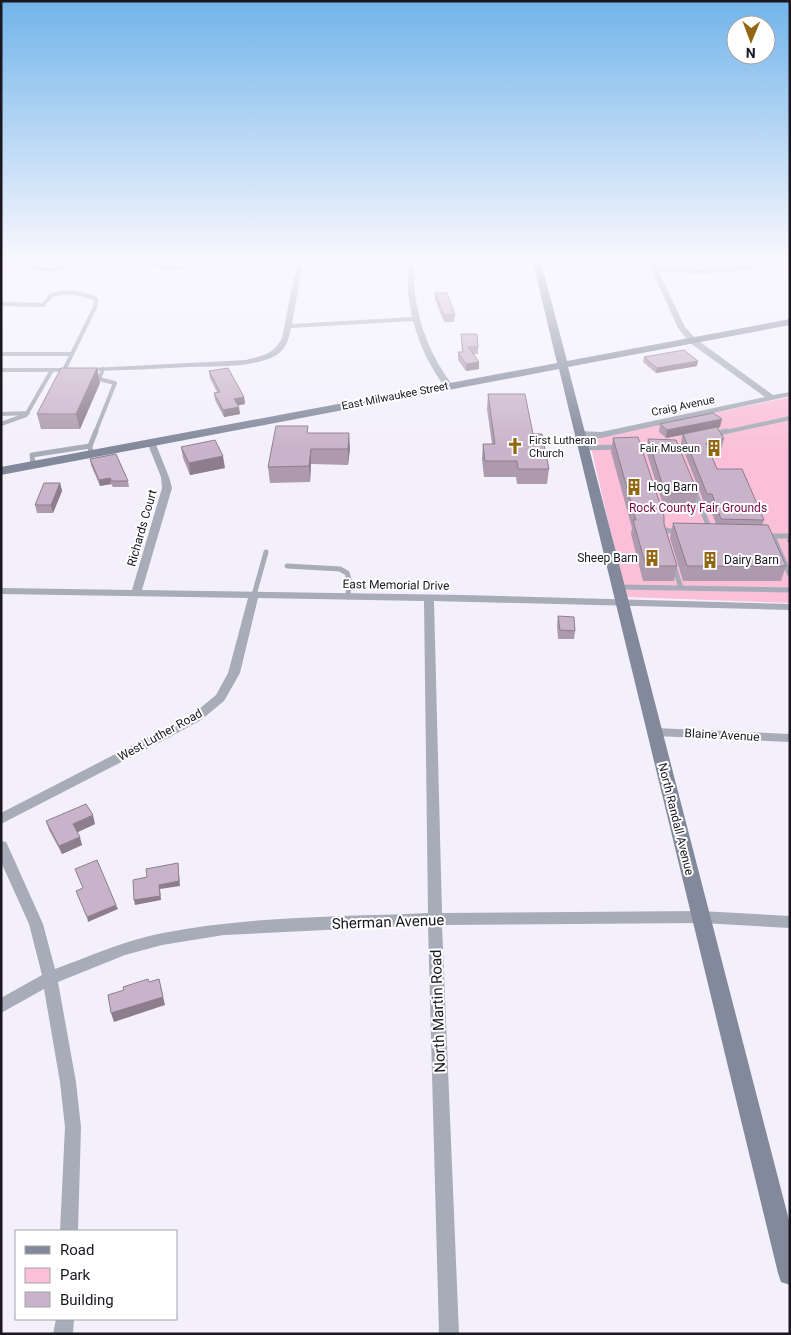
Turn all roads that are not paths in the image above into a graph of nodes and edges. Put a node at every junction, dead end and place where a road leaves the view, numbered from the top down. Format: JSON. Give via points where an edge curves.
{"nodes":[{"id":1,"x":87,"y":324,"type":"edge"},
{"id":2,"x":320,"y":324,"type":"edge"},
{"id":3,"x":419,"y":324,"type":"edge"},
{"id":4,"x":552,"y":324,"type":"edge"},
{"id":5,"x":680,"y":324,"type":"edge"},
{"id":6,"x":778,"y":324,"type":"edge"},
{"id":7,"x":289,"y":326,"type":"joint"},
{"id":8,"x":693,"y":341,"type":"junction"},
{"id":9,"x":1,"y":354,"type":"edge"},
{"id":10,"x":72,"y":354,"type":"junction"},
{"id":11,"x":562,"y":365,"type":"junction"},
{"id":12,"x":103,"y":369,"type":"junction"},
{"id":13,"x":1,"y":370,"type":"edge"},
{"id":14,"x":52,"y":370,"type":"junction"},
{"id":15,"x":64,"y":370,"type":"junction"},
{"id":16,"x":449,"y":386,"type":"junction"},
{"id":17,"x":790,"y":394,"type":"edge"},
{"id":18,"x":772,"y":398,"type":"junction"},
{"id":19,"x":28,"y":413,"type":"junction"},
{"id":20,"x":1,"y":414,"type":"edge"},
{"id":21,"x":790,"y":418,"type":"edge"},
{"id":22,"x":1,"y":424,"type":"edge"},
{"id":23,"x":704,"y":436,"type":"edge"},
{"id":24,"x":581,"y":441,"type":"junction"},
{"id":25,"x":151,"y":442,"type":"junction"},
{"id":26,"x":623,"y":447,"type":"edge"},
{"id":27,"x":91,"y":450,"type":"junction"},
{"id":28,"x":1,"y":471,"type":"edge"},
{"id":29,"x":693,"y":488,"type":"edge"},
{"id":30,"x":663,"y":521,"type":"edge"},
{"id":31,"x":666,"y":530,"type":"junction"},
{"id":32,"x":685,"y":534,"type":"edge"},
{"id":33,"x":703,"y":534,"type":"edge"},
{"id":34,"x":756,"y":535,"type":"edge"},
{"id":35,"x":773,"y":536,"type":"junction"},
{"id":36,"x":790,"y":536,"type":"edge"},
{"id":37,"x":665,"y":537,"type":"edge"},
{"id":38,"x":266,"y":552,"type":"dead end"},
{"id":39,"x":673,"y":562,"type":"edge"},
{"id":40,"x":287,"y":566,"type":"dead end"},
{"id":41,"x":790,"y":575,"type":"edge"},
{"id":42,"x":681,"y":588,"type":"junction"},
{"id":43,"x":790,"y":590,"type":"edge"},
{"id":44,"x":1,"y":591,"type":"edge"},
{"id":45,"x":136,"y":593,"type":"junction"},
{"id":46,"x":619,"y":594,"type":"junction"},
{"id":47,"x":254,"y":595,"type":"junction"},
{"id":48,"x":348,"y":597,"type":"junction"},
{"id":49,"x":429,"y":598,"type":"junction"},
{"id":50,"x":790,"y":607,"type":"edge"},
{"id":51,"x":654,"y":732,"type":"junction"},
{"id":52,"x":790,"y":738,"type":"edge"},
{"id":53,"x":1,"y":818,"type":"edge"},
{"id":54,"x":1,"y":846,"type":"edge"},
{"id":55,"x":702,"y":918,"type":"junction"},
{"id":56,"x":435,"y":920,"type":"junction"},
{"id":57,"x":790,"y":922,"type":"edge"},
{"id":58,"x":50,"y":978,"type":"junction"},
{"id":59,"x":1,"y":1006,"type":"edge"},
{"id":60,"x":783,"y":1223,"type":"edge"},
{"id":61,"x":69,"y":1230,"type":"edge"},
{"id":62,"x":790,"y":1273,"type":"edge"},
{"id":63,"x":65,"y":1320,"type":"edge"},
{"id":64,"x":63,"y":1334,"type":"edge"},
{"id":65,"x":449,"y":1334,"type":"edge"}],
"edges":[{"from":1,"to":10,"type":"lane"},
{"from":2,"to":7,"type":"street"},
{"from":3,"to":16,"type":"street","via":[[430,356]]},
{"from":4,"to":11,"type":"street","name":"North Randall Avenue"},
{"from":5,"to":8,"type":"street"},
{"from":6,"to":8,"type":"street","name":"East Milwaukee Street"},
{"from":7,"to":12,"type":"street","via":[[279,350],[257,360]]},
{"from":8,"to":11,"type":"street","name":"East Milwaukee Street"},
{"from":8,"to":18,"type":"street"},
{"from":9,"to":10,"type":"lane"},
{"from":10,"to":15,"type":"lane"},
{"from":11,"to":16,"type":"street","name":"East Milwaukee Street"},
{"from":11,"to":24,"type":"street","name":"North Randall Avenue"},
{"from":12,"to":15,"type":"street"},
{"from":12,"to":27,"type":"lane","via":[[100,379],[115,382]]},
{"from":13,"to":14,"type":"street"},
{"from":14,"to":15,"type":"street"},
{"from":14,"to":19,"type":"lane"},
{"from":16,"to":25,"type":"street","name":"East Milwaukee Street"},
{"from":17,"to":18,"type":"street","name":"Craig Avenue"},
{"from":18,"to":24,"type":"street","name":"Craig Avenue"},
{"from":19,"to":20,"type":"lane"},
{"from":19,"to":22,"type":"lane","via":[[24,418]]},
{"from":21,"to":23,"type":"lane"},
{"from":24,"to":26,"type":"lane"},
{"from":24,"to":46,"type":"street","name":"North Randall Avenue"},
{"from":25,"to":27,"type":"street","name":"East Milwaukee Street"},
{"from":25,"to":45,"type":"street","name":"Richards Court","via":[[167,488]]},
{"from":27,"to":28,"type":"street","name":"East Milwaukee Street"},
{"from":29,"to":33,"type":"lane","via":[[712,535]]},
{"from":30,"to":31,"type":"lane"},
{"from":31,"to":32,"type":"lane"},
{"from":31,"to":37,"type":"lane"},
{"from":34,"to":35,"type":"lane"},
{"from":35,"to":36,"type":"lane"},
{"from":35,"to":41,"type":"lane"},
{"from":38,"to":47,"type":"lane"},
{"from":39,"to":42,"type":"lane"},
{"from":40,"to":48,"type":"lane","via":[[340,569],[347,573],[349,579]]},
{"from":42,"to":43,"type":"lane"},
{"from":42,"to":46,"type":"lane"},
{"from":44,"to":45,"type":"street","name":"East Memorial Drive"},
{"from":45,"to":47,"type":"street","name":"East Memorial Drive"},
{"from":46,"to":49,"type":"street","name":"East Memorial Drive"},
{"from":46,"to":50,"type":"street","name":"East Memorial Drive"},
{"from":46,"to":51,"type":"street","name":"North Randall Avenue"},
{"from":47,"to":48,"type":"street","name":"East Memorial Drive"},
{"from":47,"to":53,"type":"street","name":"West Luther Road","via":[[234,674],[220,698],[174,730]]},
{"from":48,"to":49,"type":"street","name":"East Memorial Drive"},
{"from":49,"to":56,"type":"street","name":"North Martin Road"},
{"from":51,"to":52,"type":"street","name":"Blaine Avenue"},
{"from":51,"to":55,"type":"street","name":"North Randall Avenue"},
{"from":54,"to":58,"type":"street","via":[[36,924]]},
{"from":55,"to":56,"type":"street","name":"Sherman Avenue"},
{"from":55,"to":57,"type":"street","name":"Sherman Avenue"},
{"from":55,"to":60,"type":"street","name":"North Randall Avenue"},
{"from":56,"to":58,"type":"street","name":"Sherman Avenue","via":[[196,933],[124,949]]},
{"from":56,"to":65,"type":"street","name":"North Martin Road"},
{"from":58,"to":59,"type":"street","name":"Sherman Avenue"},
{"from":58,"to":61,"type":"street","via":[[73,1127]]},
{"from":60,"to":62,"type":"street","name":"North Randall Avenue"},
{"from":63,"to":64,"type":"street"}]}
